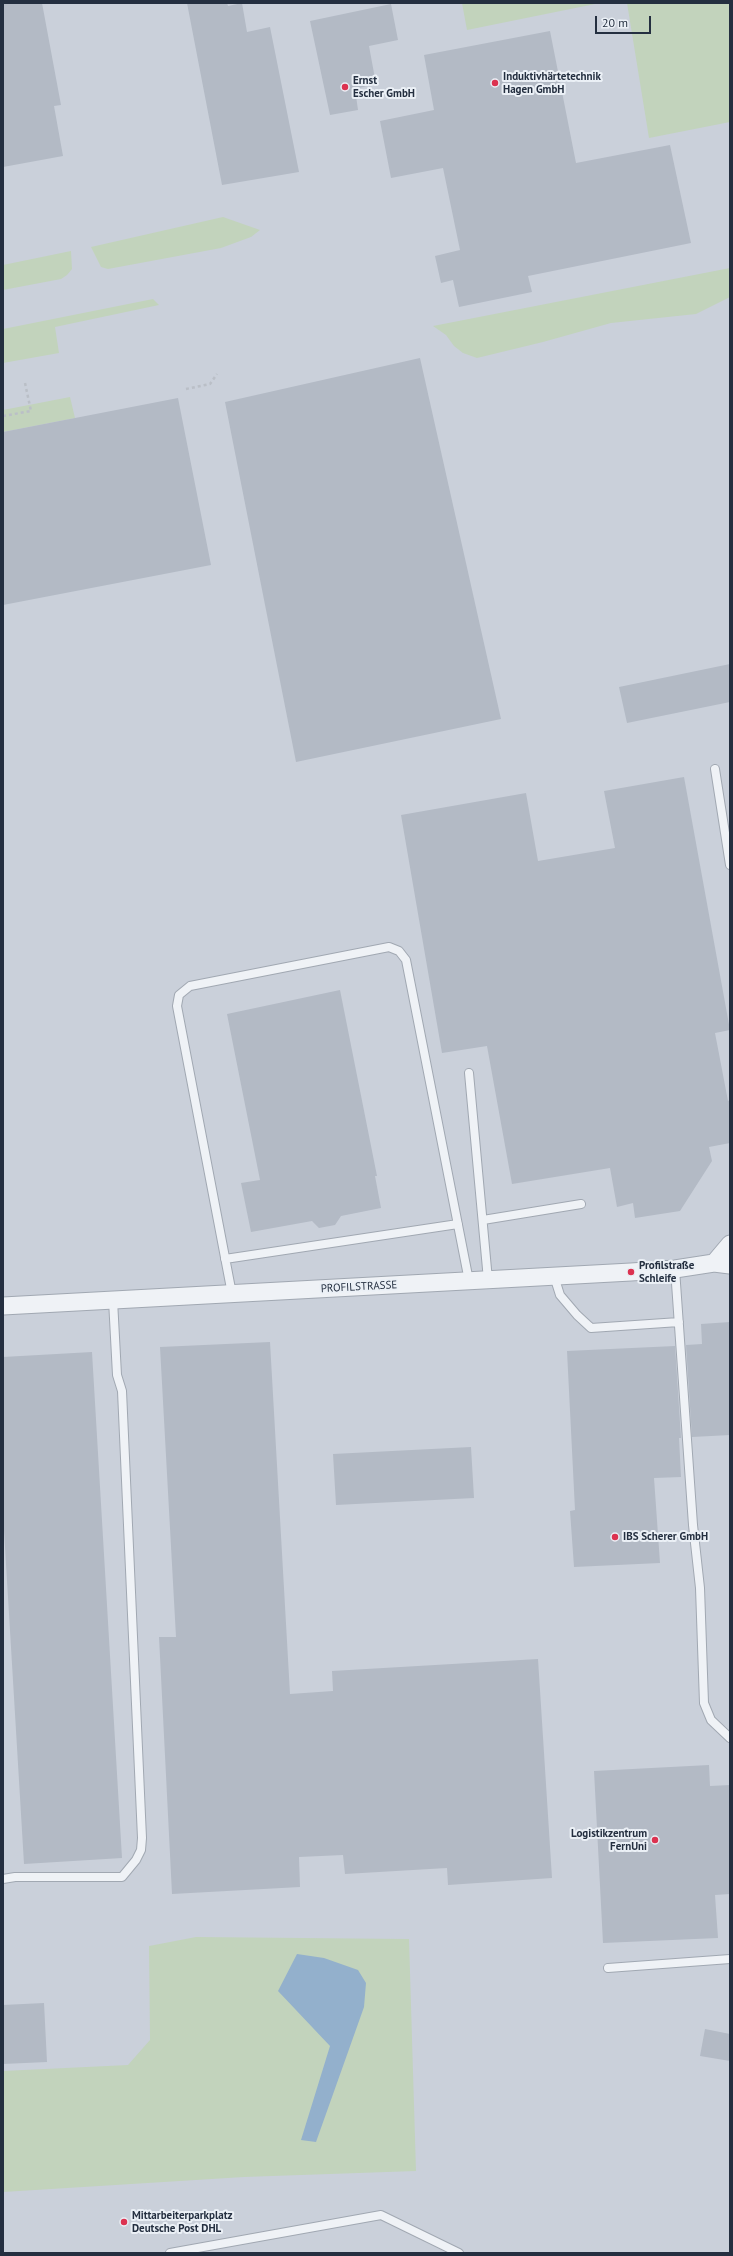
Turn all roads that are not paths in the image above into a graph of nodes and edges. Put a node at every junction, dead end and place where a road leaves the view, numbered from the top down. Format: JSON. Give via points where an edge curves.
{"nodes":[{"id":1,"x":716,"y":769,"type":"dead end"},
{"id":2,"x":730,"y":865,"type":"edge"},
{"id":3,"x":469,"y":1072,"type":"dead end"},
{"id":4,"x":581,"y":1204,"type":"dead end"},
{"id":5,"x":483,"y":1220,"type":"junction"},
{"id":6,"x":458,"y":1224,"type":"junction"},
{"id":7,"x":730,"y":1244,"type":"edge"},
{"id":8,"x":225,"y":1258,"type":"junction"},
{"id":9,"x":722,"y":1264,"type":"edge"},
{"id":10,"x":675,"y":1269,"type":"junction"},
{"id":11,"x":554,"y":1276,"type":"junction"},
{"id":12,"x":488,"y":1280,"type":"junction"},
{"id":13,"x":469,"y":1281,"type":"junction"},
{"id":14,"x":232,"y":1294,"type":"junction"},
{"id":15,"x":113,"y":1300,"type":"junction"},
{"id":16,"x":3,"y":1306,"type":"edge"},
{"id":17,"x":679,"y":1322,"type":"junction"},
{"id":18,"x":730,"y":1738,"type":"edge"},
{"id":19,"x":3,"y":1879,"type":"edge"},
{"id":20,"x":730,"y":1959,"type":"edge"},
{"id":21,"x":608,"y":1968,"type":"dead end"},
{"id":22,"x":170,"y":2253,"type":"edge"},
{"id":23,"x":459,"y":2253,"type":"edge"}],
"edges":[{"from":1,"to":2,"type":"lane"},
{"from":3,"to":5,"type":"lane"},
{"from":4,"to":5,"type":"lane"},
{"from":5,"to":12,"type":"lane"},
{"from":6,"to":8,"type":"lane"},
{"from":6,"to":8,"type":"lane","via":[[406,960],[399,951],[389,947],[190,986],[179,995],[177,1006]]},
{"from":6,"to":13,"type":"lane"},
{"from":7,"to":9,"type":"street","name":"PROFILSTRASSE"},
{"from":8,"to":14,"type":"lane"},
{"from":9,"to":10,"type":"street","name":"PROFILSTRASSE"},
{"from":10,"to":11,"type":"street","name":"PROFILSTRASSE"},
{"from":10,"to":17,"type":"lane"},
{"from":11,"to":12,"type":"street","name":"PROFILSTRASSE"},
{"from":11,"to":17,"type":"lane","via":[[560,1295],[576,1316],[591,1328]]},
{"from":12,"to":13,"type":"street","name":"PROFILSTRASSE"},
{"from":13,"to":14,"type":"street","name":"PROFILSTRASSE"},
{"from":14,"to":15,"type":"street","name":"PROFILSTRASSE"},
{"from":15,"to":16,"type":"street","name":"PROFILSTRASSE"},
{"from":15,"to":19,"type":"lane","via":[[117,1375],[122,1391],[142,1831],[140,1850],[136,1860],[122,1878]]},
{"from":17,"to":18,"type":"lane","via":[[693,1525],[700,1588],[704,1703],[711,1720]]},
{"from":20,"to":21,"type":"lane"},
{"from":22,"to":23,"type":"lane","via":[[381,2216]]}]}
